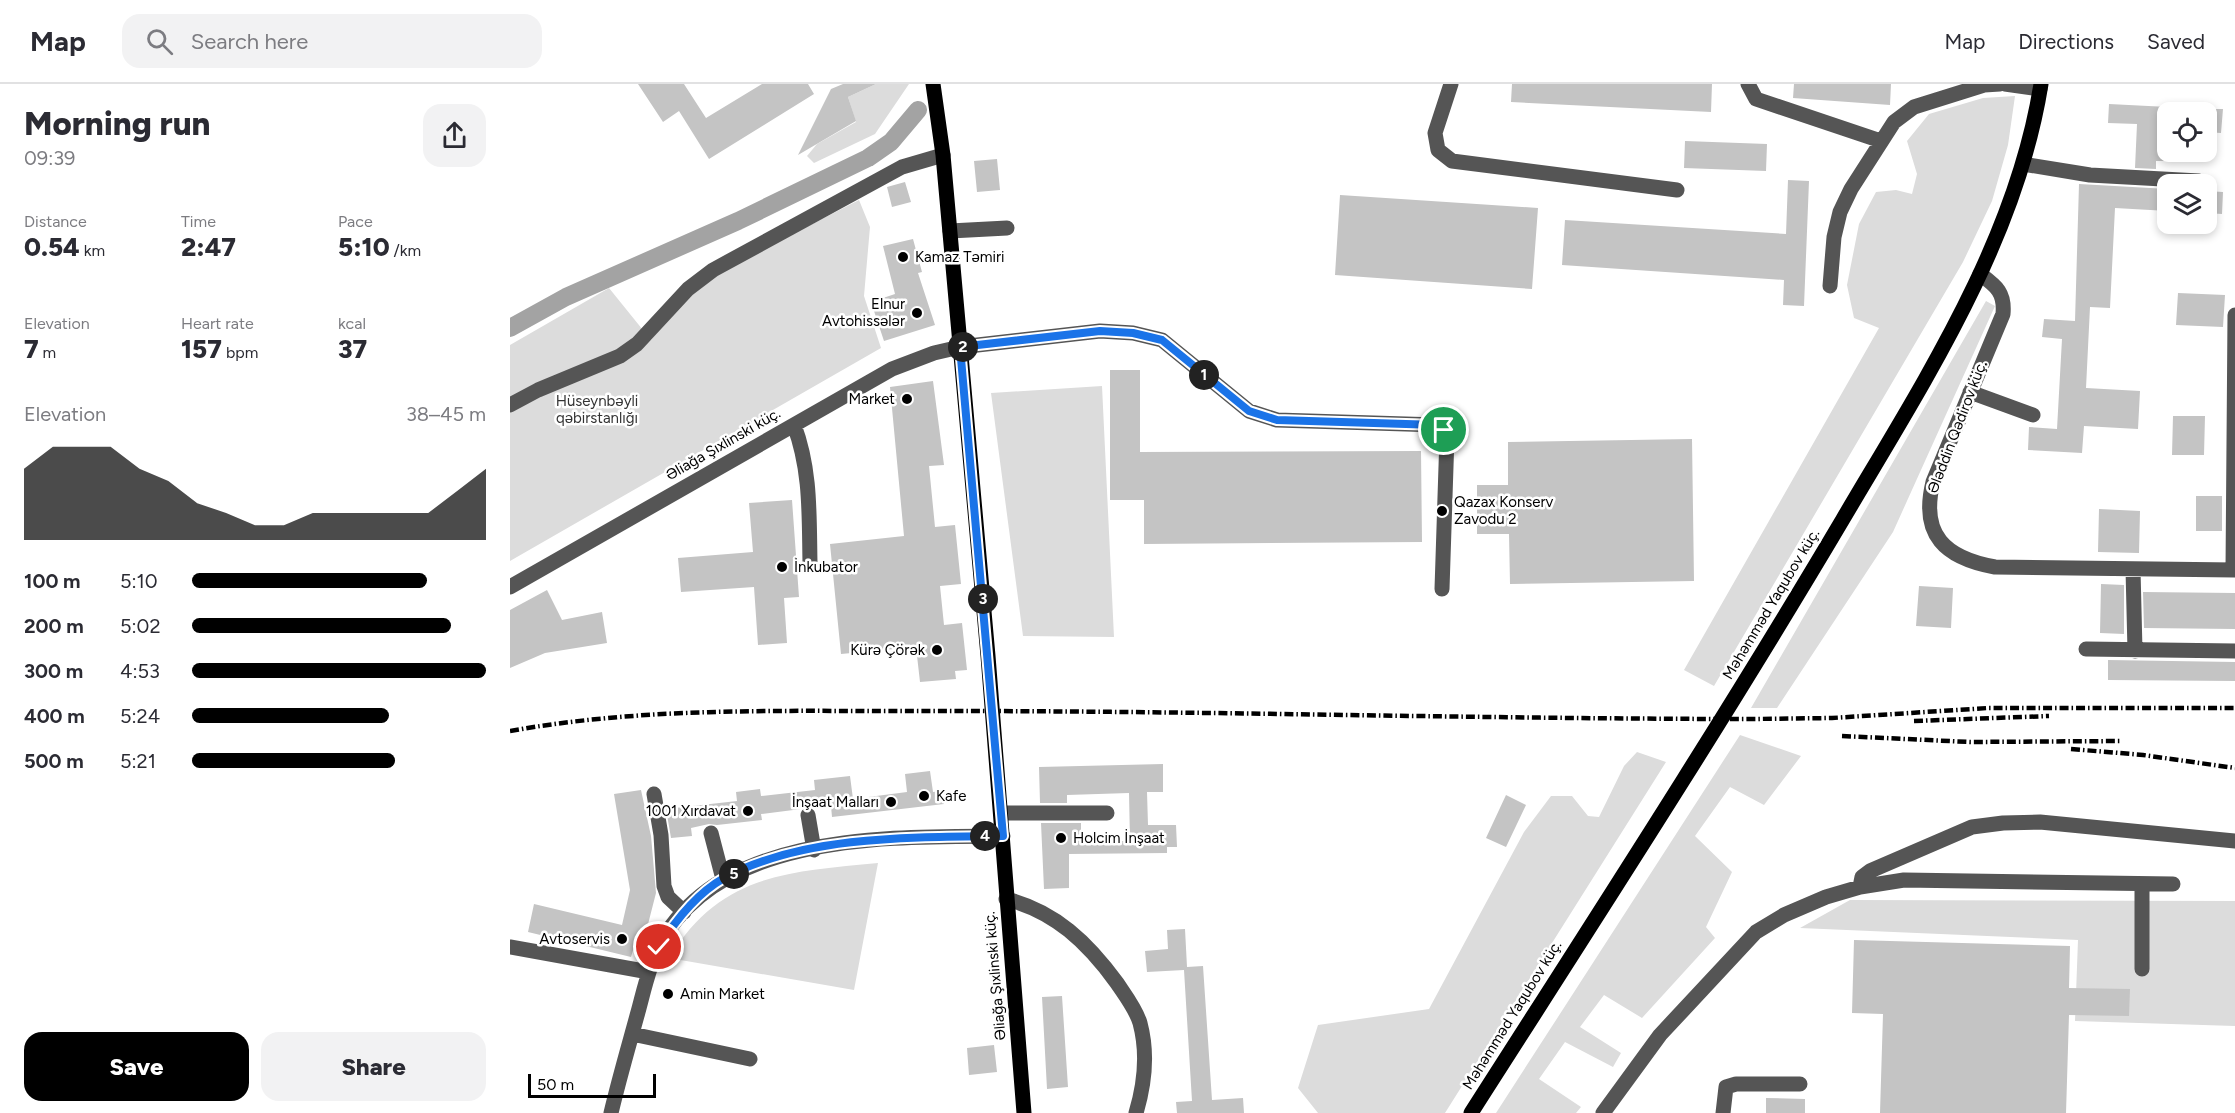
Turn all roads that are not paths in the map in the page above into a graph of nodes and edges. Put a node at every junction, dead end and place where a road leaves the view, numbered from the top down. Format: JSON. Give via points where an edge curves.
{"nodes":[{"id":1,"x":933,"y":84,"type":"edge"},
{"id":2,"x":1451,"y":84,"type":"edge"},
{"id":3,"x":1748,"y":84,"type":"edge"},
{"id":4,"x":2000,"y":84,"type":"edge"},
{"id":5,"x":2005,"y":84,"type":"edge"},
{"id":6,"x":2040,"y":86,"type":"edge"},
{"id":7,"x":1881,"y":141,"type":"junction"},
{"id":8,"x":943,"y":155,"type":"junction"},
{"id":9,"x":2023,"y":164,"type":"junction"},
{"id":10,"x":2157,"y":179,"type":"edge"},
{"id":11,"x":1677,"y":190,"type":"dead end"},
{"id":12,"x":1007,"y":228,"type":"dead end"},
{"id":13,"x":950,"y":231,"type":"junction"},
{"id":14,"x":1980,"y":274,"type":"junction"},
{"id":15,"x":1830,"y":286,"type":"dead end"},
{"id":16,"x":2235,"y":315,"type":"edge"},
{"id":17,"x":960,"y":347,"type":"junction"},
{"id":18,"x":1970,"y":392,"type":"junction"},
{"id":19,"x":510,"y":405,"type":"edge"},
{"id":20,"x":2033,"y":415,"type":"dead end"},
{"id":21,"x":794,"y":425,"type":"junction"},
{"id":22,"x":810,"y":563,"type":"dead end"},
{"id":23,"x":2133,"y":569,"type":"junction"},
{"id":24,"x":2234,"y":570,"type":"edge"},
{"id":25,"x":510,"y":587,"type":"edge"},
{"id":26,"x":1442,"y":589,"type":"dead end"},
{"id":27,"x":2086,"y":650,"type":"dead end"},
{"id":28,"x":2135,"y":651,"type":"junction"},
{"id":29,"x":2235,"y":651,"type":"edge"},
{"id":30,"x":654,"y":794,"type":"dead end"},
{"id":31,"x":1001,"y":813,"type":"junction"},
{"id":32,"x":1107,"y":813,"type":"dead end"},
{"id":33,"x":808,"y":815,"type":"dead end"},
{"id":34,"x":711,"y":833,"type":"dead end"},
{"id":35,"x":1003,"y":836,"type":"junction"},
{"id":36,"x":2235,"y":841,"type":"edge"},
{"id":37,"x":814,"y":850,"type":"junction"},
{"id":38,"x":723,"y":879,"type":"junction"},
{"id":39,"x":2142,"y":884,"type":"junction"},
{"id":40,"x":2173,"y":884,"type":"dead end"},
{"id":41,"x":1860,"y":887,"type":"junction"},
{"id":42,"x":1006,"y":899,"type":"junction"},
{"id":43,"x":684,"y":912,"type":"junction"},
{"id":44,"x":510,"y":946,"type":"edge"},
{"id":45,"x":2142,"y":969,"type":"dead end"},
{"id":46,"x":649,"y":972,"type":"junction"},
{"id":47,"x":632,"y":1034,"type":"junction"},
{"id":48,"x":750,"y":1059,"type":"dead end"},
{"id":49,"x":1800,"y":1084,"type":"dead end"},
{"id":50,"x":611,"y":1113,"type":"edge"},
{"id":51,"x":1024,"y":1113,"type":"edge"},
{"id":52,"x":1136,"y":1113,"type":"edge"},
{"id":53,"x":1471,"y":1113,"type":"edge"},
{"id":54,"x":1604,"y":1113,"type":"edge"},
{"id":55,"x":1723,"y":1113,"type":"edge"}],
"edges":[{"from":1,"to":8,"type":"main road","name":"Əliağa Şıxlinski küç."},
{"from":2,"to":11,"type":"street","via":[[1435,132],[1438,150],[1452,161]]},
{"from":3,"to":7,"type":"street","via":[[1756,99]]},
{"from":4,"to":7,"type":"street","via":[[1984,85],[1914,108],[1894,122]]},
{"from":5,"to":6,"type":"street"},
{"from":6,"to":9,"type":"main road","name":"Məhəmməd Yaqubov küç."},
{"from":7,"to":15,"type":"street","via":[[1840,212]]},
{"from":8,"to":13,"type":"main road","name":"Əliağa Şıxlinski küç."},
{"from":8,"to":19,"type":"street","via":[[902,167],[713,270],[688,289],[637,344],[620,356]]},
{"from":9,"to":10,"type":"street","via":[[2090,175]]},
{"from":9,"to":14,"type":"main road","name":"Məhəmməd Yaqubov küç."},
{"from":12,"to":13,"type":"street"},
{"from":13,"to":17,"type":"main road","name":"Əliağa Şıxlinski küç."},
{"from":14,"to":18,"type":"street","name":"Ələddin Qədirov küç.","via":[[1998,286],[2004,303]]},
{"from":14,"to":53,"type":"main road","name":"Məhəmməd Yaqubov küç.","via":[[1890,438],[1780,624]]},
{"from":16,"to":24,"type":"street"},
{"from":17,"to":21,"type":"street","name":"Əliağa Şıxlinski küç.","via":[[892,369]]},
{"from":17,"to":26,"type":"street","via":[[1100,331],[1133,333],[1162,340],[1249,411],[1277,420],[1438,425],[1447,436]]},
{"from":17,"to":31,"type":"main road","name":"Əliağa Şıxlinski küç."},
{"from":18,"to":20,"type":"street"},
{"from":18,"to":23,"type":"street","name":"Ələddin Qədirov küç.","via":[[1928,502],[1930,522],[1951,553],[1995,567]]},
{"from":21,"to":22,"type":"street","via":[[807,470]]},
{"from":21,"to":25,"type":"street","name":"Əliağa Şıxlinski küç."},
{"from":23,"to":24,"type":"street","name":"Ələddin Qədirov küç."},
{"from":23,"to":28,"type":"street"},
{"from":27,"to":28,"type":"street"},
{"from":28,"to":29,"type":"street"},
{"from":30,"to":43,"type":"street","via":[[664,886],[668,897]]},
{"from":31,"to":32,"type":"street"},
{"from":31,"to":35,"type":"main road","name":"Əliağa Şıxlinski küç."},
{"from":33,"to":37,"type":"street"},
{"from":34,"to":38,"type":"street"},
{"from":35,"to":37,"type":"street","via":[[898,837]]},
{"from":35,"to":42,"type":"main road","name":"Əliağa Şıxlinski küç."},
{"from":36,"to":41,"type":"street","via":[[2040,822],[1972,827],[1870,871],[1862,877]]},
{"from":37,"to":38,"type":"street","via":[[752,866]]},
{"from":38,"to":43,"type":"street"},
{"from":39,"to":40,"type":"street"},
{"from":39,"to":41,"type":"street","via":[[1904,880]]},
{"from":39,"to":45,"type":"street"},
{"from":41,"to":54,"type":"street","via":[[1816,901],[1756,932],[1660,1035]]},
{"from":42,"to":51,"type":"main road","name":"Əliağa Şıxlinski küç."},
{"from":42,"to":52,"type":"street","via":[[1038,909],[1074,933],[1124,994],[1139,1020],[1144,1045],[1146,1065]]},
{"from":43,"to":46,"type":"street","via":[[659,947]]},
{"from":44,"to":46,"type":"street"},
{"from":46,"to":47,"type":"street"},
{"from":47,"to":48,"type":"street"},
{"from":47,"to":50,"type":"street"},
{"from":49,"to":55,"type":"street","via":[[1736,1084],[1726,1088]]}]}
